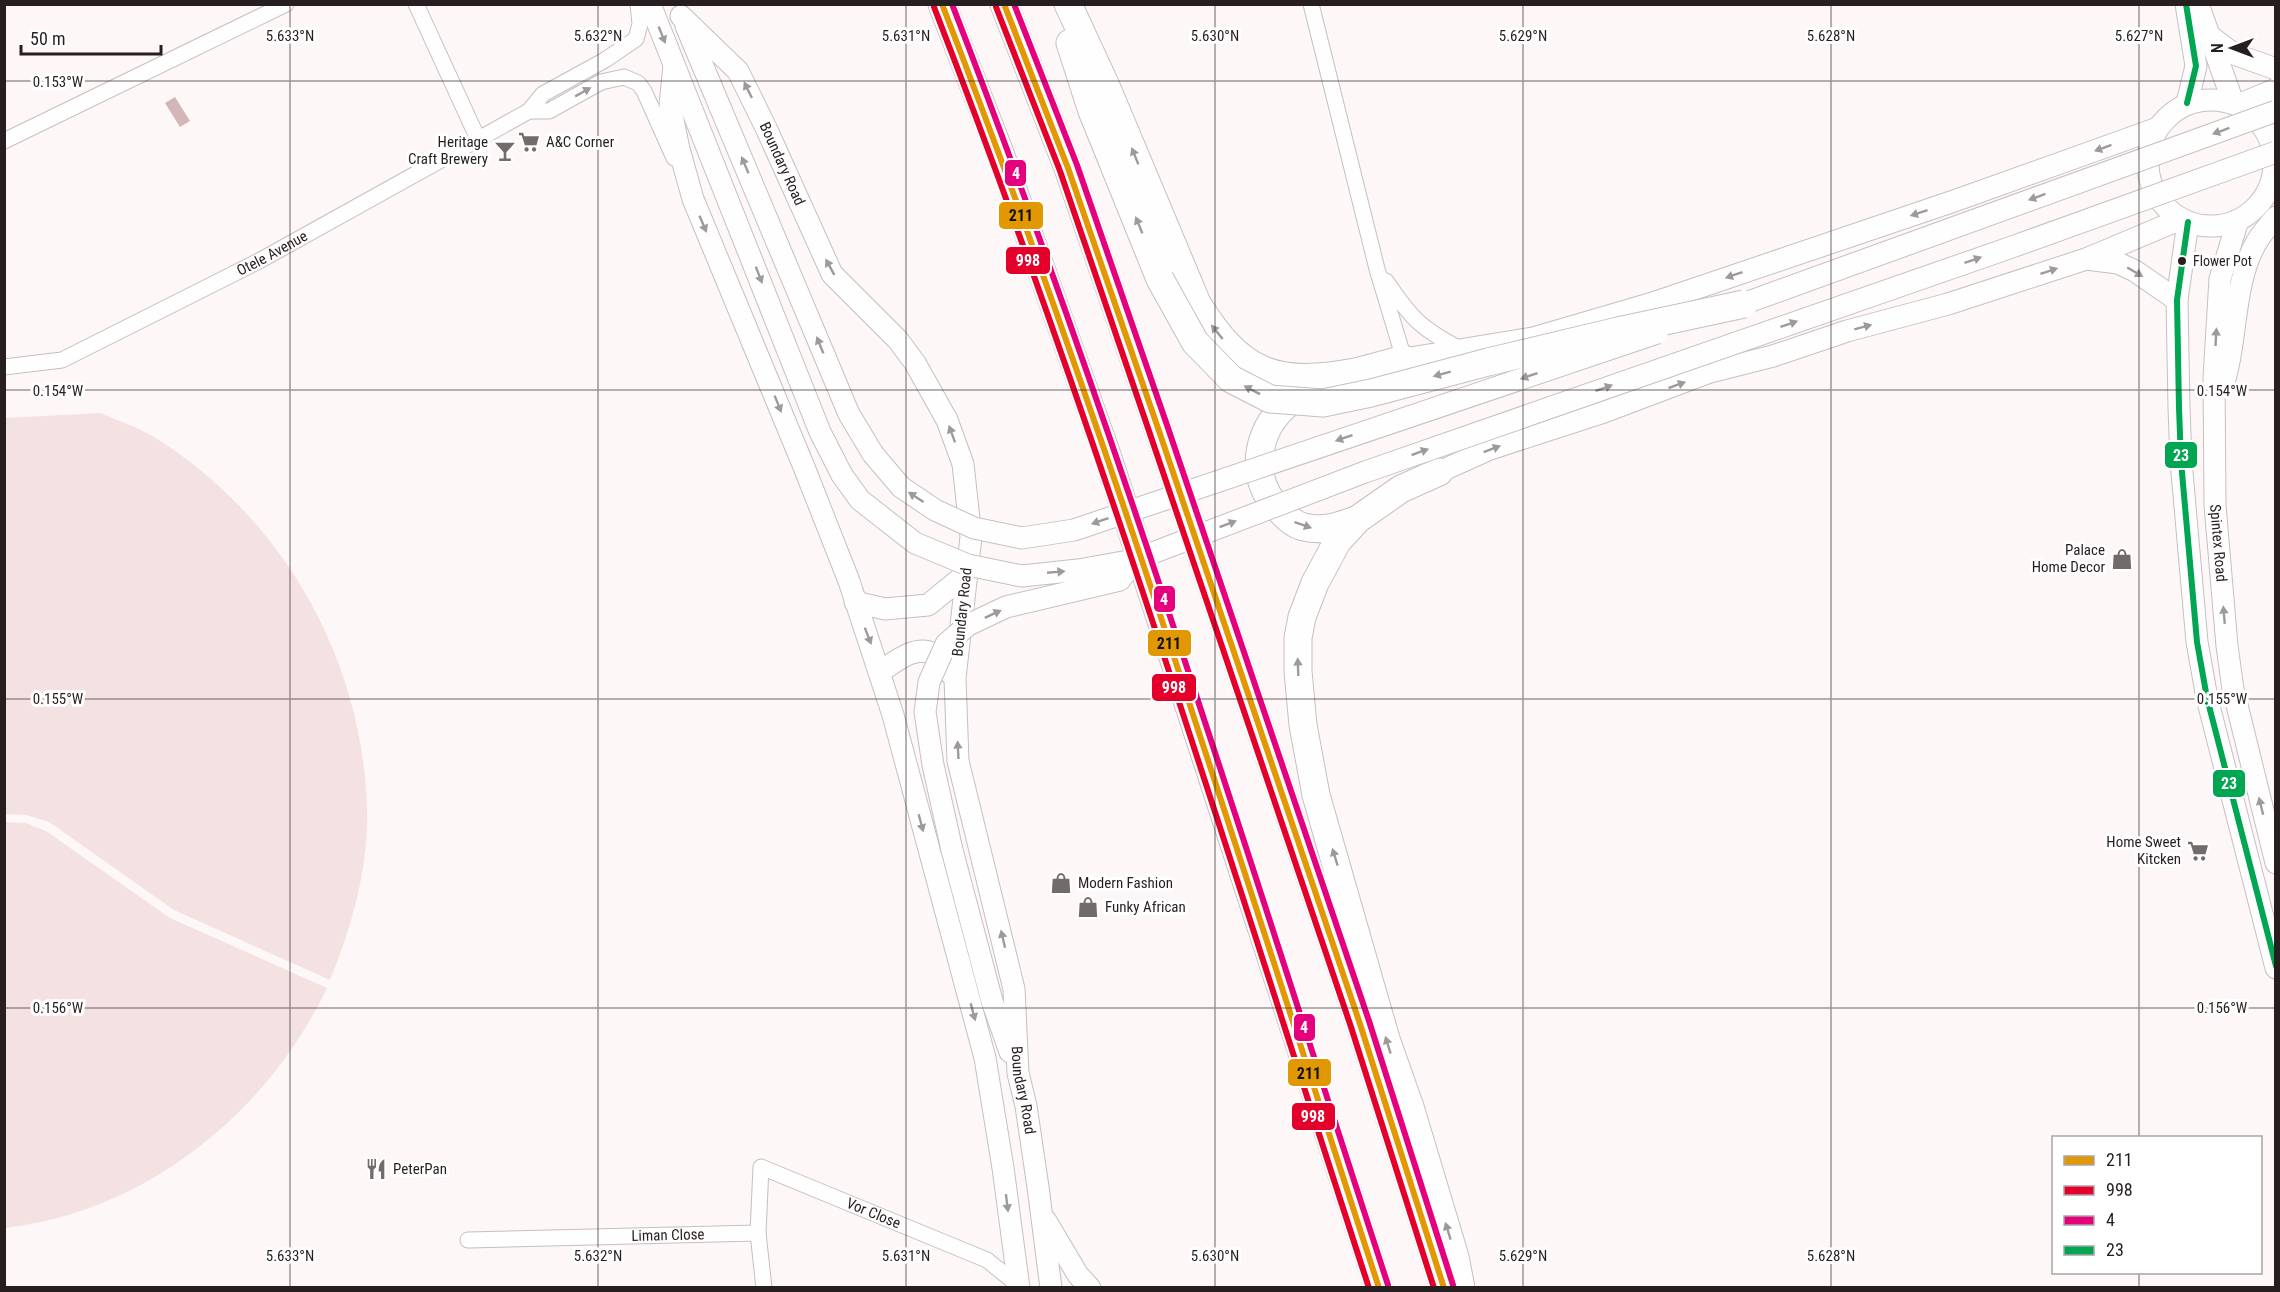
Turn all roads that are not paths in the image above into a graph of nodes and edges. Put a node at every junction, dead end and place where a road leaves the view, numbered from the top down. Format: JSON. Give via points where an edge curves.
{"nodes":[{"id":1,"x":286,"y":4,"type":"edge"},
{"id":2,"x":416,"y":4,"type":"edge"},
{"id":3,"x":638,"y":4,"type":"edge"},
{"id":4,"x":650,"y":4,"type":"edge"},
{"id":5,"x":942,"y":4,"type":"edge"},
{"id":6,"x":1004,"y":4,"type":"edge"},
{"id":7,"x":1057,"y":4,"type":"edge"},
{"id":8,"x":1068,"y":4,"type":"edge"},
{"id":9,"x":1311,"y":4,"type":"edge"},
{"id":10,"x":2186,"y":4,"type":"edge"},
{"id":11,"x":2198,"y":4,"type":"edge"},
{"id":12,"x":679,"y":10,"type":"edge"},
{"id":13,"x":2211,"y":37,"type":"junction"},
{"id":14,"x":674,"y":65,"type":"junction"},
{"id":15,"x":2276,"y":69,"type":"edge"},
{"id":16,"x":2276,"y":89,"type":"edge"},
{"id":17,"x":2187,"y":103,"type":"junction"},
{"id":18,"x":2236,"y":104,"type":"junction"},
{"id":19,"x":529,"y":111,"type":"junction"},
{"id":20,"x":2276,"y":111,"type":"edge"},
{"id":21,"x":2158,"y":128,"type":"junction"},
{"id":22,"x":478,"y":139,"type":"junction"},
{"id":23,"x":4,"y":141,"type":"edge"},
{"id":24,"x":2276,"y":152,"type":"edge"},
{"id":25,"x":2273,"y":186,"type":"edge"},
{"id":26,"x":693,"y":199,"type":"junction"},
{"id":27,"x":2276,"y":217,"type":"edge"},
{"id":28,"x":2184,"y":220,"type":"junction"},
{"id":29,"x":2238,"y":220,"type":"junction"},
{"id":30,"x":2086,"y":259,"type":"junction"},
{"id":31,"x":1377,"y":269,"type":"junction"},
{"id":32,"x":2177,"y":300,"type":"junction"},
{"id":33,"x":1744,"y":304,"type":"junction"},
{"id":34,"x":1460,"y":349,"type":"junction"},
{"id":35,"x":1404,"y":359,"type":"junction"},
{"id":36,"x":4,"y":367,"type":"edge"},
{"id":37,"x":1356,"y":371,"type":"junction"},
{"id":38,"x":2214,"y":408,"type":"junction"},
{"id":39,"x":1439,"y":472,"type":"joint"},
{"id":40,"x":1358,"y":519,"type":"junction"},
{"id":41,"x":1134,"y":560,"type":"junction"},
{"id":42,"x":966,"y":574,"type":"junction"},
{"id":43,"x":855,"y":602,"type":"junction"},
{"id":44,"x":880,"y":672,"type":"junction"},
{"id":45,"x":955,"y":678,"type":"junction"},
{"id":46,"x":2276,"y":863,"type":"edge"},
{"id":47,"x":2276,"y":968,"type":"edge"},
{"id":48,"x":1018,"y":1073,"type":"junction"},
{"id":49,"x":1042,"y":1214,"type":"junction"},
{"id":50,"x":758,"y":1233,"type":"junction"},
{"id":51,"x":468,"y":1240,"type":"dead end"},
{"id":52,"x":987,"y":1260,"type":"junction"},
{"id":53,"x":1015,"y":1261,"type":"junction"},
{"id":54,"x":1055,"y":1285,"type":"edge"},
{"id":55,"x":764,"y":1287,"type":"edge"},
{"id":56,"x":1020,"y":1287,"type":"edge"},
{"id":57,"x":1090,"y":1287,"type":"edge"},
{"id":58,"x":1379,"y":1287,"type":"edge"},
{"id":59,"x":1444,"y":1287,"type":"edge"},
{"id":60,"x":1461,"y":1287,"type":"edge"}],
"edges":[{"from":1,"to":23,"type":"street"},
{"from":2,"to":22,"type":"street"},
{"from":3,"to":19,"type":"street","name":"Otele Avenue","via":[[640,24],[636,39],[543,94]]},
{"from":4,"to":14,"type":"main road","one_way":true},
{"from":5,"to":58,"type":"highway","via":[[1000,153],[1107,454]]},
{"from":6,"to":59,"type":"highway","via":[[1068,168],[1152,409],[1360,1024]]},
{"from":33,"to":7,"type":"highway","one_way":true,"bridge":true,"via":[[1323,403],[1270,399],[1231,379],[1195,342],[1160,279],[1092,111]]},
{"from":37,"to":8,"type":"highway","one_way":true,"via":[[1296,378],[1265,372],[1237,355],[1212,326],[1197,303]]},
{"from":9,"to":31,"type":"street"},
{"from":10,"to":17,"type":"main road","via":[[2196,66]]},
{"from":11,"to":13,"type":"main road"},
{"from":33,"to":12,"type":"main road","name":"Boundary Road","one_way":true,"bridge":true,"via":[[1074,530],[1022,538],[974,528],[935,510],[901,487],[873,454],[849,414]]},
{"from":42,"to":12,"type":"main road","name":"Boundary Road","one_way":true,"via":[[971,537],[967,494],[963,464],[946,420],[898,340],[832,274],[738,71]]},
{"from":13,"to":15,"type":"main road","via":[[2234,54]]},
{"from":13,"to":18,"type":"main road"},
{"from":14,"to":26,"type":"main road","via":[[670,105]]},
{"from":14,"to":41,"type":"main road","one_way":true,"bridge":true,"via":[[820,432],[860,500],[915,543],[968,565],[1022,576]]},
{"from":16,"to":18,"type":"main road"},
{"from":17,"to":18,"type":"main road","via":[[2218,99]]},
{"from":17,"to":21,"type":"main road"},
{"from":18,"to":25,"type":"main road","via":[[2263,125],[2270,140],[2274,155]]},
{"from":19,"to":22,"type":"street","name":"Otele Avenue"},
{"from":19,"to":26,"type":"street","name":"Otele Avenue","one_way":true,"via":[[549,111],[601,82],[624,78],[638,83]]},
{"from":20,"to":33,"type":"main road","name":"Boundary Road","one_way":true,"bridge":true},
{"from":21,"to":28,"type":"main road","via":[[2148,161],[2150,178],[2156,195]]},
{"from":21,"to":34,"type":"main road","one_way":true,"via":[[1656,302],[1533,338]]},
{"from":22,"to":36,"type":"street","name":"Otele Avenue","via":[[259,261],[62,360]]},
{"from":41,"to":24,"type":"main road","one_way":true,"bridge":true,"via":[[1365,471]]},
{"from":25,"to":29,"type":"main road","via":[[2254,210]]},
{"from":26,"to":43,"type":"main road","one_way":true},
{"from":27,"to":38,"type":"main road","via":[[2255,244],[2243,277],[2231,354]]},
{"from":28,"to":29,"type":"main road","via":[[2208,226]]},
{"from":28,"to":30,"type":"main road"},
{"from":28,"to":32,"type":"main road","name":"Spintex Road"},
{"from":38,"to":29,"type":"main road","name":"Spintex Road","one_way":true,"via":[[2220,279]]},
{"from":30,"to":32,"type":"main road","one_way":true,"via":[[2118,263]]},
{"from":39,"to":30,"type":"main road","one_way":true,"via":[[1490,449],[1710,372],[1948,304]]},
{"from":31,"to":34,"type":"street","via":[[1408,314],[1430,334]]},
{"from":31,"to":35,"type":"street"},
{"from":32,"to":47,"type":"main road","name":"Spintex Road","via":[[2181,461],[2197,642],[2207,698]]},
{"from":34,"to":35,"type":"main road"},
{"from":35,"to":37,"type":"highway"},
{"from":37,"to":40,"type":"highway","one_way":true,"via":[[1285,406],[1265,433],[1258,454],[1260,479],[1272,502],[1301,527],[1321,530]]},
{"from":46,"to":38,"type":"main road","name":"Spintex Road","one_way":true,"via":[[2233,689],[2227,646],[2215,505]]},
{"from":39,"to":40,"type":"highway","via":[[1401,489]]},
{"from":60,"to":40,"type":"highway","one_way":true,"via":[[1316,795],[1303,725],[1298,671],[1302,617],[1337,542]]},
{"from":48,"to":41,"type":"main road","one_way":true,"bridge":true,"via":[[992,1001],[952,850],[925,712],[929,682],[946,644],[968,625],[1006,607],[1120,580]]},
{"from":42,"to":43,"type":"main road","via":[[928,605],[885,609]]},
{"from":42,"to":45,"type":"main road","name":"Boundary Road"},
{"from":43,"to":44,"type":"main road","one_way":true},
{"from":44,"to":45,"type":"main road","via":[[909,653],[925,652],[934,654]]},
{"from":44,"to":53,"type":"main road","one_way":true,"via":[[985,1058]]},
{"from":48,"to":45,"type":"main road","name":"Boundary Road","one_way":true,"via":[[1014,989],[958,761]]},
{"from":48,"to":49,"type":"main road","name":"Boundary Road"},
{"from":49,"to":54,"type":"main road","name":"Boundary Road"},
{"from":49,"to":57,"type":"main road","via":[[1078,1275]]},
{"from":50,"to":51,"type":"street","name":"Liman Close"},
{"from":50,"to":52,"type":"street","name":"Vor Close","via":[[761,1167]]},
{"from":50,"to":55,"type":"street"},
{"from":52,"to":53,"type":"street","name":"Vor Close"},
{"from":52,"to":56,"type":"street","name":"Vor Close"},
{"from":53,"to":54,"type":"main road"},
{"from":53,"to":56,"type":"main road"}]}
